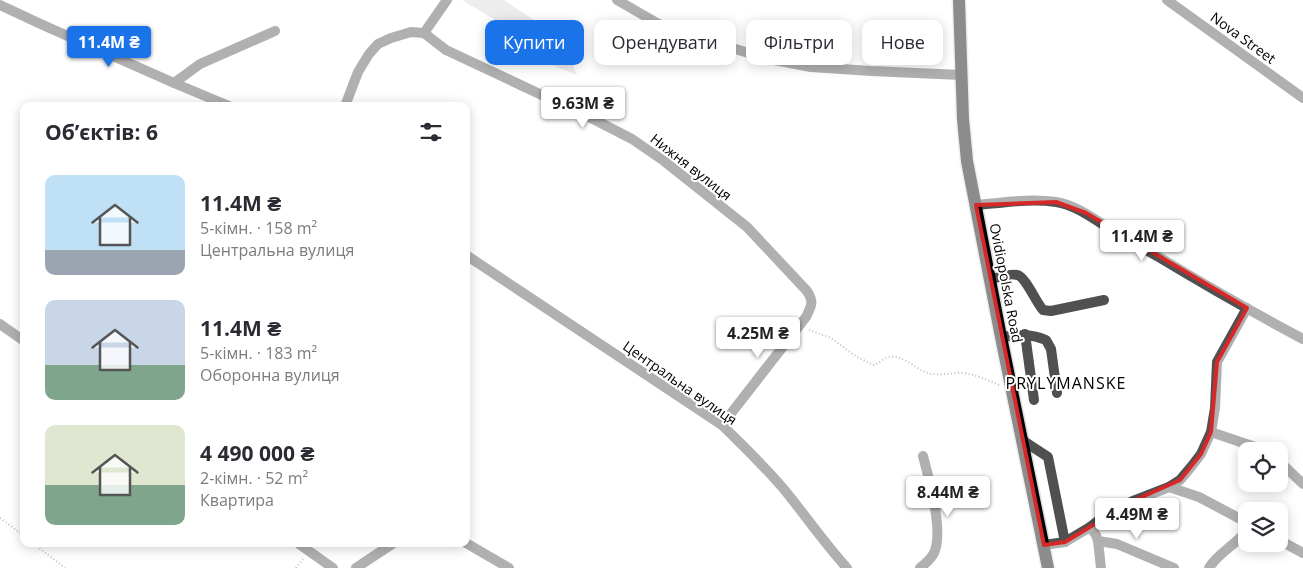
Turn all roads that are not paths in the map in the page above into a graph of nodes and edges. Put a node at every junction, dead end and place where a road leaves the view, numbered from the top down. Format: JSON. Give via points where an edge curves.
{"nodes":[{"id":1,"x":447,"y":0,"type":"edge"},
{"id":2,"x":617,"y":0,"type":"edge"},
{"id":3,"x":959,"y":0,"type":"edge"},
{"id":4,"x":1167,"y":0,"type":"edge"},
{"id":5,"x":0,"y":4,"type":"edge"},
{"id":6,"x":275,"y":31,"type":"dead end"},
{"id":7,"x":424,"y":33,"type":"junction"},
{"id":8,"x":960,"y":75,"type":"junction"},
{"id":9,"x":174,"y":83,"type":"junction"},
{"id":10,"x":1303,"y":98,"type":"edge"},
{"id":11,"x":217,"y":102,"type":"edge"},
{"id":12,"x":347,"y":102,"type":"edge"},
{"id":13,"x":976,"y":205,"type":"junction"},
{"id":14,"x":470,"y":257,"type":"edge"},
{"id":15,"x":990,"y":279,"type":"junction"},
{"id":16,"x":1104,"y":300,"type":"dead end"},
{"id":17,"x":1247,"y":308,"type":"junction"},
{"id":18,"x":0,"y":324,"type":"edge"},
{"id":19,"x":1025,"y":334,"type":"junction"},
{"id":20,"x":1001,"y":337,"type":"junction"},
{"id":21,"x":20,"y":338,"type":"edge"},
{"id":22,"x":1303,"y":339,"type":"edge"},
{"id":23,"x":1057,"y":393,"type":"dead end"},
{"id":24,"x":1034,"y":400,"type":"dead end"},
{"id":25,"x":722,"y":425,"type":"junction"},
{"id":26,"x":1211,"y":432,"type":"junction"},
{"id":27,"x":1022,"y":440,"type":"junction"},
{"id":28,"x":1240,"y":442,"type":"edge"},
{"id":29,"x":923,"y":456,"type":"dead end"},
{"id":30,"x":1288,"y":470,"type":"edge"},
{"id":31,"x":1303,"y":484,"type":"edge"},
{"id":32,"x":1169,"y":487,"type":"junction"},
{"id":33,"x":1238,"y":518,"type":"edge"},
{"id":34,"x":1090,"y":527,"type":"junction"},
{"id":35,"x":1238,"y":540,"type":"edge"},
{"id":36,"x":1098,"y":541,"type":"junction"},
{"id":37,"x":1065,"y":542,"type":"junction"},
{"id":38,"x":470,"y":545,"type":"edge"},
{"id":39,"x":1044,"y":545,"type":"junction"},
{"id":40,"x":1288,"y":545,"type":"edge"},
{"id":41,"x":303,"y":547,"type":"edge"},
{"id":42,"x":388,"y":547,"type":"edge"},
{"id":43,"x":1303,"y":553,"type":"edge"},
{"id":44,"x":333,"y":568,"type":"edge"},
{"id":45,"x":356,"y":568,"type":"edge"},
{"id":46,"x":509,"y":568,"type":"edge"},
{"id":47,"x":847,"y":568,"type":"edge"},
{"id":48,"x":920,"y":568,"type":"edge"},
{"id":49,"x":1048,"y":568,"type":"edge"},
{"id":50,"x":1100,"y":568,"type":"edge"},
{"id":51,"x":1174,"y":568,"type":"edge"},
{"id":52,"x":1209,"y":568,"type":"edge"}],
"edges":[{"from":1,"to":7,"type":"street"},
{"from":2,"to":8,"type":"street","via":[[681,33],[769,59],[811,67]]},
{"from":3,"to":8,"type":"main road","name":"Ovidiopolska Road"},
{"from":4,"to":10,"type":"street","name":"Nova Street"},
{"from":5,"to":9,"type":"street"},
{"from":6,"to":9,"type":"street","via":[[200,64]]},
{"from":7,"to":12,"type":"street","via":[[411,32],[378,44],[358,72]]},
{"from":7,"to":25,"type":"street","name":"Нижня вулиця","via":[[446,50],[632,139],[746,227],[807,291],[812,307],[806,317]]},
{"from":8,"to":13,"type":"main road","name":"Ovidiopolska Road","via":[[965,148]]},
{"from":9,"to":11,"type":"street"},
{"from":13,"to":15,"type":"main road","name":"Ovidiopolska Road"},
{"from":13,"to":17,"type":"street","via":[[1042,201],[1070,206]]},
{"from":14,"to":25,"type":"street","name":"Центральна вулиця"},
{"from":15,"to":16,"type":"street","via":[[1019,275],[1042,310]]},
{"from":15,"to":20,"type":"main road","name":"Ovidiopolska Road"},
{"from":17,"to":22,"type":"street"},
{"from":17,"to":26,"type":"street","via":[[1217,362]]},
{"from":18,"to":21,"type":"street"},
{"from":19,"to":20,"type":"street"},
{"from":19,"to":23,"type":"street","via":[[1048,343]]},
{"from":19,"to":24,"type":"street"},
{"from":20,"to":27,"type":"main road","name":"Ovidiopolska Road"},
{"from":25,"to":47,"type":"street","name":"Центральна вулиця","via":[[781,486]]},
{"from":26,"to":28,"type":"street"},
{"from":26,"to":32,"type":"street","via":[[1201,454],[1180,480]]},
{"from":27,"to":37,"type":"street","via":[[1048,456]]},
{"from":27,"to":39,"type":"main road","name":"Ovidiopolska Road"},
{"from":29,"to":48,"type":"street","via":[[934,499],[937,534],[933,555]]},
{"from":30,"to":31,"type":"street"},
{"from":32,"to":33,"type":"street","via":[[1199,497]]},
{"from":32,"to":34,"type":"street","via":[[1132,501]]},
{"from":34,"to":36,"type":"street"},
{"from":34,"to":37,"type":"street"},
{"from":35,"to":52,"type":"street"},
{"from":36,"to":50,"type":"street"},
{"from":36,"to":51,"type":"street","via":[[1117,544]]},
{"from":37,"to":39,"type":"street"},
{"from":38,"to":46,"type":"street"},
{"from":39,"to":49,"type":"main road","name":"Ovidiopolska Road"},
{"from":40,"to":43,"type":"street"},
{"from":41,"to":44,"type":"street"},
{"from":42,"to":45,"type":"street"}]}
